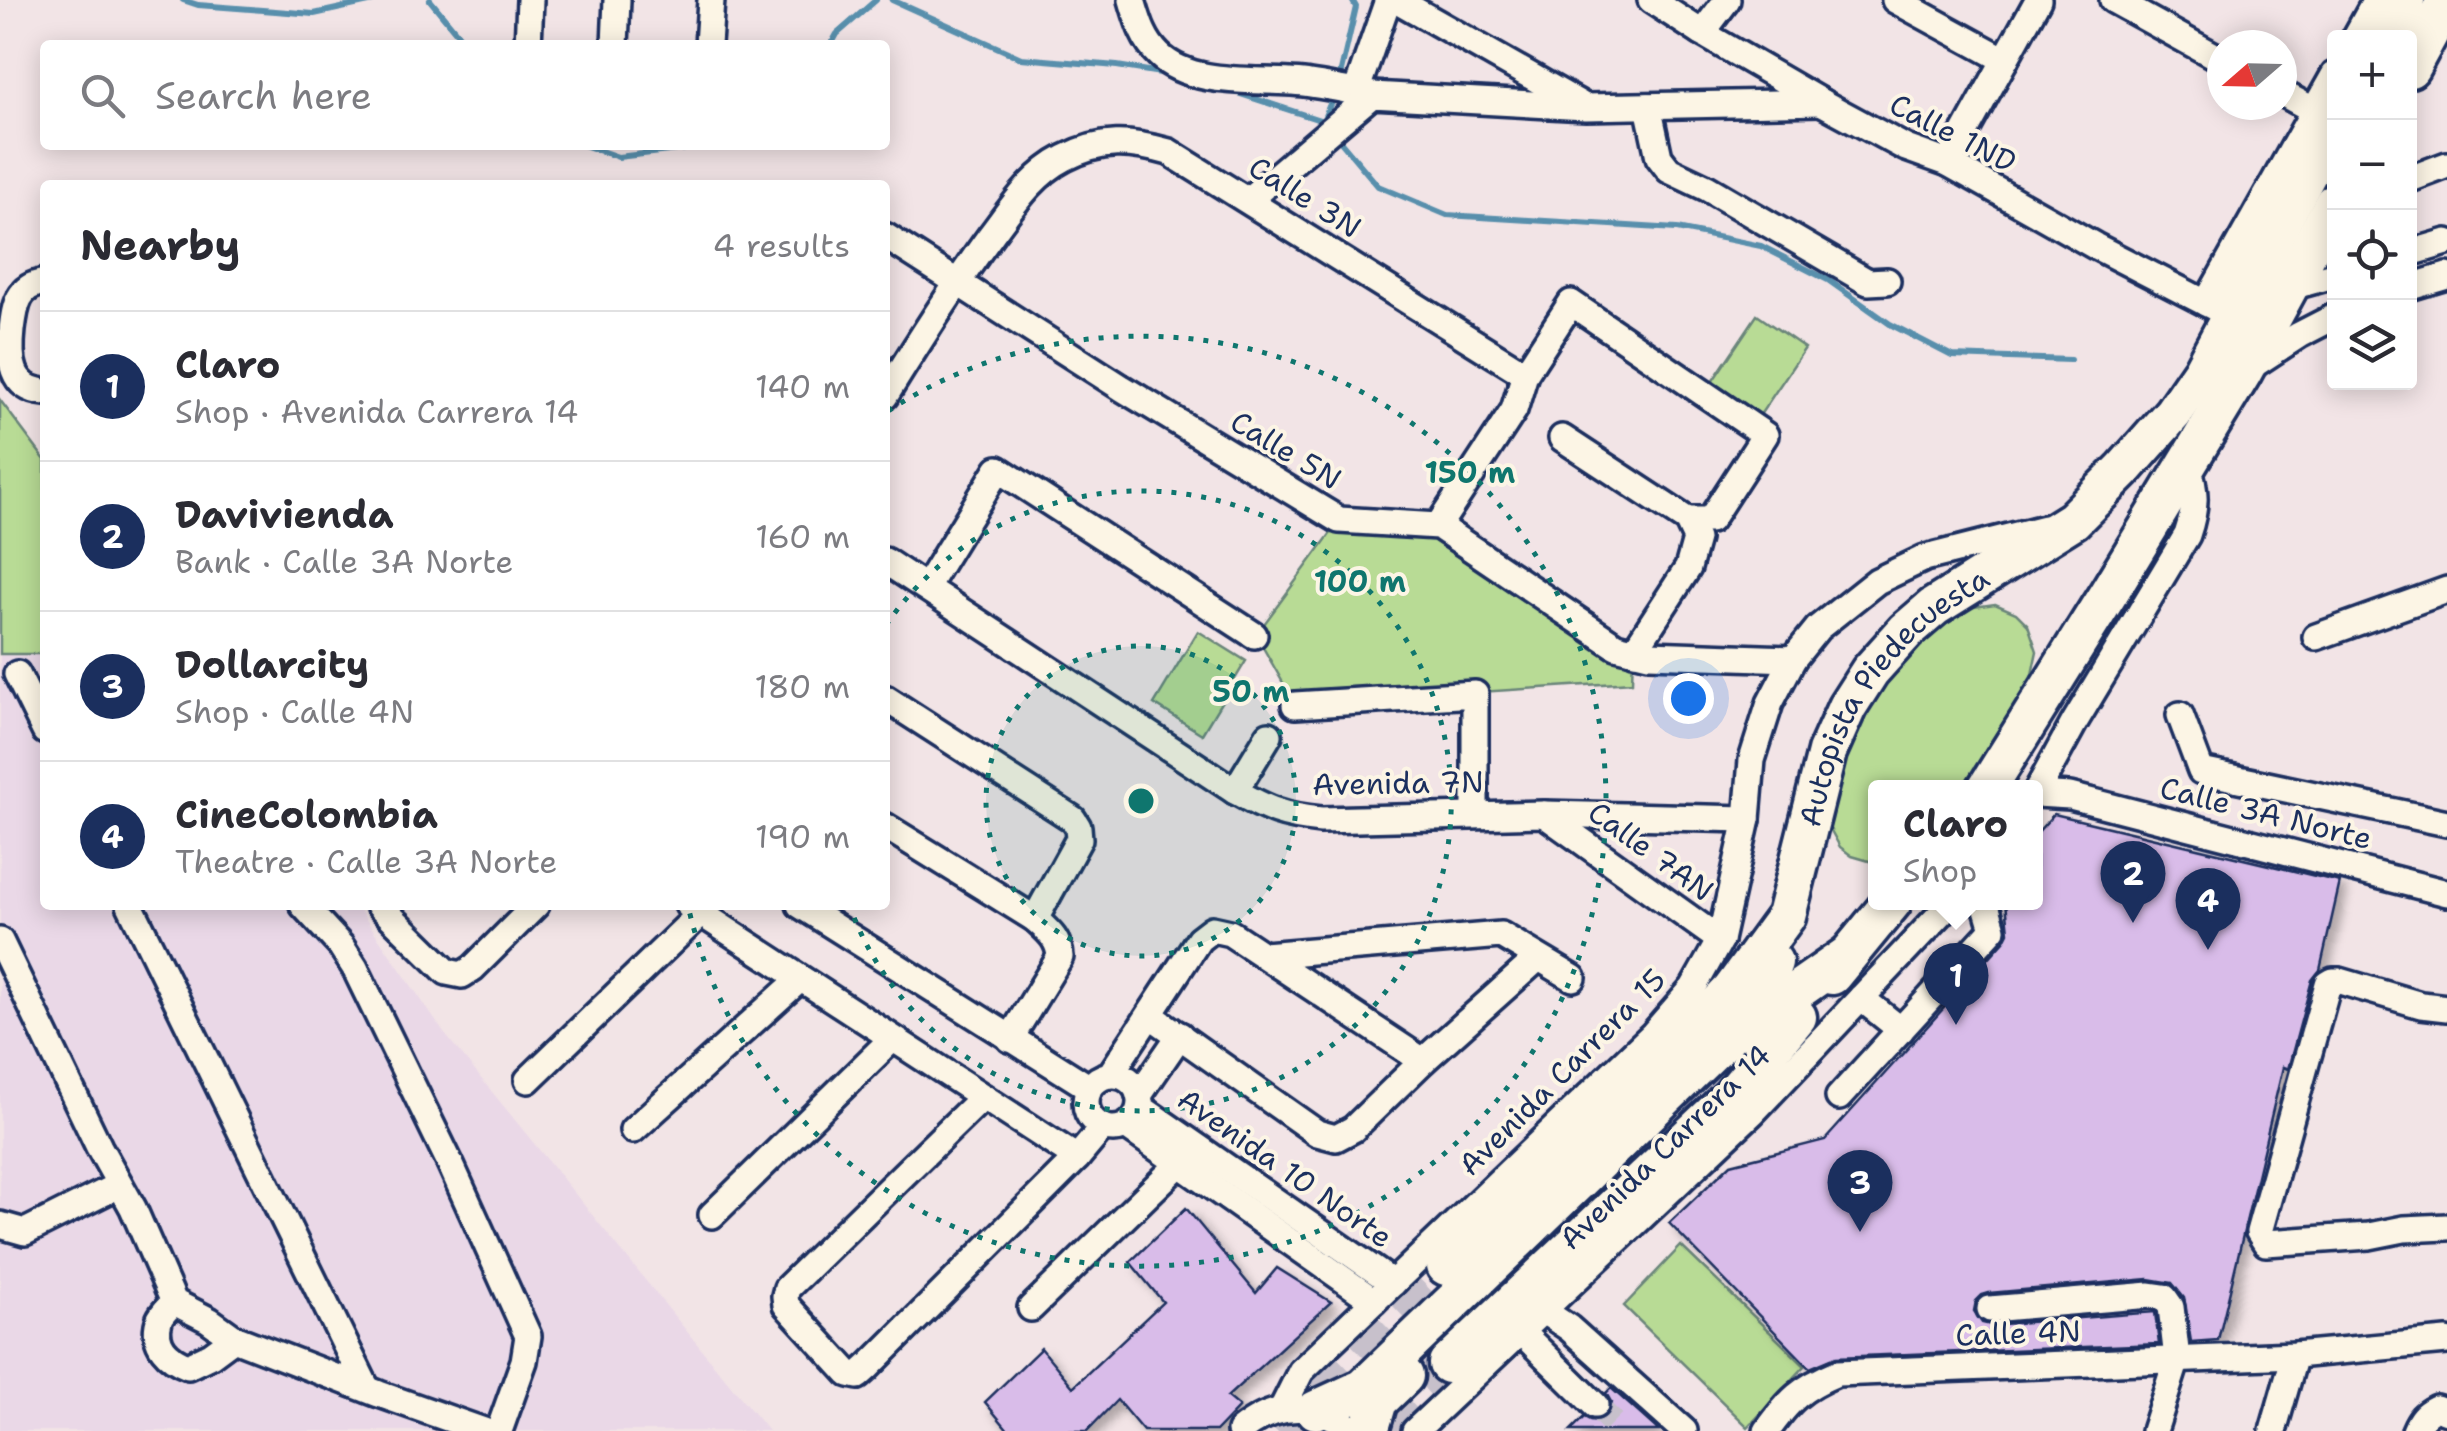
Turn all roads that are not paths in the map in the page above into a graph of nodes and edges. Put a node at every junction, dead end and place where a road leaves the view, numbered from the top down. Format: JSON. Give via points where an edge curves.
{"nodes":[{"id":1,"x":530,"y":0,"type":"edge"},
{"id":2,"x":618,"y":0,"type":"edge"},
{"id":3,"x":711,"y":0,"type":"edge"},
{"id":4,"x":1132,"y":0,"type":"edge"},
{"id":5,"x":1388,"y":0,"type":"edge"},
{"id":6,"x":1398,"y":0,"type":"edge"},
{"id":7,"x":1651,"y":0,"type":"edge"},
{"id":8,"x":1728,"y":0,"type":"edge"},
{"id":9,"x":1895,"y":0,"type":"edge"},
{"id":10,"x":2038,"y":0,"type":"edge"},
{"id":11,"x":2113,"y":0,"type":"edge"},
{"id":12,"x":2376,"y":0,"type":"edge"},
{"id":13,"x":2406,"y":0,"type":"edge"},
{"id":14,"x":2447,"y":0,"type":"edge"},
{"id":15,"x":2359,"y":30,"type":"edge"},
{"id":16,"x":2389,"y":30,"type":"edge"},
{"id":17,"x":1702,"y":33,"type":"junction"},
{"id":18,"x":528,"y":40,"type":"edge"},
{"id":19,"x":615,"y":40,"type":"edge"},
{"id":20,"x":708,"y":40,"type":"edge"},
{"id":21,"x":2207,"y":52,"type":"edge"},
{"id":22,"x":2417,"y":55,"type":"edge"},
{"id":23,"x":2005,"y":60,"type":"junction"},
{"id":24,"x":1358,"y":93,"type":"junction"},
{"id":25,"x":2297,"y":101,"type":"edge"},
{"id":26,"x":1821,"y":102,"type":"junction"},
{"id":27,"x":1648,"y":106,"type":"junction"},
{"id":28,"x":1586,"y":107,"type":"junction"},
{"id":29,"x":2325,"y":117,"type":"edge"},
{"id":30,"x":1948,"y":163,"type":"junction"},
{"id":31,"x":2447,"y":165,"type":"edge"},
{"id":32,"x":2417,"y":176,"type":"edge"},
{"id":33,"x":1248,"y":200,"type":"junction"},
{"id":34,"x":2331,"y":210,"type":"edge"},
{"id":35,"x":890,"y":239,"type":"edge"},
{"id":36,"x":2447,"y":242,"type":"edge"},
{"id":37,"x":2417,"y":251,"type":"edge"},
{"id":38,"x":2327,"y":276,"type":"edge"},
{"id":39,"x":2447,"y":276,"type":"edge"},
{"id":40,"x":40,"y":281,"type":"edge"},
{"id":41,"x":1886,"y":281,"type":"dead end"},
{"id":42,"x":957,"y":282,"type":"junction"},
{"id":43,"x":2417,"y":286,"type":"edge"},
{"id":44,"x":2287,"y":288,"type":"junction"},
{"id":45,"x":2218,"y":310,"type":"junction"},
{"id":46,"x":2327,"y":321,"type":"edge"},
{"id":47,"x":2242,"y":373,"type":"junction"},
{"id":48,"x":1526,"y":374,"type":"junction"},
{"id":49,"x":890,"y":388,"type":"edge"},
{"id":50,"x":40,"y":391,"type":"edge"},
{"id":51,"x":1562,"y":438,"type":"dead end"},
{"id":52,"x":2188,"y":461,"type":"junction"},
{"id":53,"x":1687,"y":520,"type":"junction"},
{"id":54,"x":2073,"y":520,"type":"junction"},
{"id":55,"x":1438,"y":526,"type":"junction"},
{"id":56,"x":890,"y":564,"type":"edge"},
{"id":57,"x":926,"y":588,"type":"junction"},
{"id":58,"x":2446,"y":594,"type":"edge"},
{"id":59,"x":1254,"y":635,"type":"dead end"},
{"id":60,"x":2316,"y":637,"type":"dead end"},
{"id":61,"x":1634,"y":652,"type":"junction"},
{"id":62,"x":1794,"y":659,"type":"junction"},
{"id":63,"x":9,"y":674,"type":"edge"},
{"id":64,"x":40,"y":680,"type":"edge"},
{"id":65,"x":890,"y":701,"type":"edge"},
{"id":66,"x":1296,"y":705,"type":"dead end"},
{"id":67,"x":2180,"y":715,"type":"dead end"},
{"id":68,"x":40,"y":723,"type":"edge"},
{"id":69,"x":1268,"y":735,"type":"dead end"},
{"id":70,"x":2012,"y":748,"type":"junction"},
{"id":71,"x":1993,"y":780,"type":"edge"},
{"id":72,"x":2035,"y":780,"type":"edge"},
{"id":73,"x":2043,"y":781,"type":"edge"},
{"id":74,"x":2043,"y":788,"type":"edge"},
{"id":75,"x":1235,"y":791,"type":"junction"},
{"id":76,"x":1544,"y":814,"type":"junction"},
{"id":77,"x":1475,"y":815,"type":"junction"},
{"id":78,"x":1747,"y":818,"type":"junction"},
{"id":79,"x":2447,"y":823,"type":"edge"},
{"id":80,"x":890,"y":829,"type":"edge"},
{"id":81,"x":2444,"y":891,"type":"edge"},
{"id":82,"x":132,"y":910,"type":"edge"},
{"id":83,"x":308,"y":910,"type":"edge"},
{"id":84,"x":384,"y":910,"type":"edge"},
{"id":85,"x":530,"y":910,"type":"edge"},
{"id":86,"x":694,"y":910,"type":"edge"},
{"id":87,"x":808,"y":910,"type":"edge"},
{"id":88,"x":1885,"y":910,"type":"edge"},
{"id":89,"x":1944,"y":910,"type":"edge"},
{"id":90,"x":1987,"y":910,"type":"edge"},
{"id":91,"x":1786,"y":916,"type":"junction"},
{"id":92,"x":1035,"y":919,"type":"junction"},
{"id":93,"x":1720,"y":940,"type":"junction"},
{"id":94,"x":0,"y":941,"type":"edge"},
{"id":95,"x":1264,"y":955,"type":"junction"},
{"id":96,"x":1848,"y":955,"type":"junction"},
{"id":97,"x":1538,"y":958,"type":"junction"},
{"id":98,"x":1573,"y":978,"type":"dead end"},
{"id":99,"x":800,"y":979,"type":"junction"},
{"id":100,"x":1861,"y":998,"type":"junction"},
{"id":101,"x":2447,"y":1008,"type":"edge"},
{"id":102,"x":1150,"y":1014,"type":"junction"},
{"id":103,"x":1900,"y":1030,"type":"junction"},
{"id":104,"x":1180,"y":1034,"type":"junction"},
{"id":105,"x":892,"y":1038,"type":"junction"},
{"id":106,"x":1010,"y":1039,"type":"junction"},
{"id":107,"x":1423,"y":1061,"type":"junction"},
{"id":108,"x":528,"y":1080,"type":"dead end"},
{"id":109,"x":1100,"y":1081,"type":"junction"},
{"id":110,"x":1839,"y":1097,"type":"dead end"},
{"id":111,"x":983,"y":1098,"type":"junction"},
{"id":112,"x":1127,"y":1114,"type":"junction"},
{"id":113,"x":633,"y":1130,"type":"dead end"},
{"id":114,"x":1077,"y":1158,"type":"junction"},
{"id":115,"x":1179,"y":1164,"type":"junction"},
{"id":116,"x":119,"y":1185,"type":"junction"},
{"id":117,"x":712,"y":1215,"type":"dead end"},
{"id":118,"x":0,"y":1226,"type":"edge"},
{"id":119,"x":2447,"y":1227,"type":"edge"},
{"id":120,"x":1446,"y":1266,"type":"tunnel mouth"},
{"id":121,"x":1394,"y":1282,"type":"junction"},
{"id":122,"x":1374,"y":1301,"type":"junction"},
{"id":123,"x":1552,"y":1301,"type":"junction"},
{"id":124,"x":174,"y":1302,"type":"junction"},
{"id":125,"x":1032,"y":1308,"type":"dead end"},
{"id":126,"x":1990,"y":1310,"type":"dead end"},
{"id":127,"x":1520,"y":1331,"type":"junction"},
{"id":128,"x":234,"y":1338,"type":"junction"},
{"id":129,"x":2447,"y":1341,"type":"edge"},
{"id":130,"x":2295,"y":1354,"type":"junction"},
{"id":131,"x":2178,"y":1360,"type":"junction"},
{"id":132,"x":1448,"y":1364,"type":"tunnel mouth"},
{"id":133,"x":367,"y":1389,"type":"junction"},
{"id":134,"x":1594,"y":1406,"type":"tunnel mouth"},
{"id":135,"x":1299,"y":1409,"type":"junction"},
{"id":136,"x":2447,"y":1412,"type":"edge"},
{"id":137,"x":484,"y":1431,"type":"edge"},
{"id":138,"x":498,"y":1431,"type":"edge"},
{"id":139,"x":1240,"y":1431,"type":"edge"},
{"id":140,"x":1354,"y":1431,"type":"edge"},
{"id":141,"x":1369,"y":1431,"type":"edge"},
{"id":142,"x":1415,"y":1431,"type":"edge"},
{"id":143,"x":1684,"y":1431,"type":"edge"},
{"id":144,"x":1766,"y":1431,"type":"edge"},
{"id":145,"x":2154,"y":1431,"type":"edge"},
{"id":146,"x":2273,"y":1431,"type":"edge"},
{"id":147,"x":2416,"y":1431,"type":"edge"}],
"edges":[{"from":1,"to":18,"type":"street"},
{"from":2,"to":19,"type":"street"},
{"from":3,"to":20,"type":"street"},
{"from":4,"to":24,"type":"street","via":[[1143,34],[1175,66],[1208,77]]},
{"from":5,"to":24,"type":"street"},
{"from":6,"to":28,"type":"street"},
{"from":7,"to":17,"type":"street","name":"Calle 1ND"},
{"from":8,"to":17,"type":"street"},
{"from":9,"to":23,"type":"street"},
{"from":10,"to":23,"type":"street"},
{"from":11,"to":21,"type":"street"},
{"from":12,"to":15,"type":"street"},
{"from":13,"to":16,"type":"highway"},
{"from":14,"to":22,"type":"highway"},
{"from":17,"to":26,"type":"street","name":"Calle 1ND"},
{"from":23,"to":30,"type":"street"},
{"from":24,"to":28,"type":"street"},
{"from":24,"to":33,"type":"street","via":[[1340,121]]},
{"from":25,"to":29,"type":"street"},
{"from":26,"to":27,"type":"street"},
{"from":26,"to":30,"type":"street","name":"Calle 1ND"},
{"from":27,"to":28,"type":"street"},
{"from":27,"to":41,"type":"street","via":[[1669,170],[1868,282]]},
{"from":29,"to":45,"type":"highway","name":"Autopista Piedecuesta"},
{"from":30,"to":45,"type":"street","name":"Calle 1ND"},
{"from":31,"to":32,"type":"street"},
{"from":33,"to":42,"type":"street","name":"Calle 3N","via":[[1169,152],[1138,143],[1097,145],[1037,176]]},
{"from":33,"to":48,"type":"street","name":"Calle 3N"},
{"from":34,"to":44,"type":"highway"},
{"from":35,"to":42,"type":"street","name":"Calle 5N"},
{"from":36,"to":37,"type":"street"},
{"from":38,"to":44,"type":"street"},
{"from":39,"to":43,"type":"street"},
{"from":40,"to":50,"type":"street","via":[[15,304],[9,358],[20,380]]},
{"from":42,"to":49,"type":"street"},
{"from":42,"to":55,"type":"street","name":"Calle 5N","via":[[1339,520]]},
{"from":44,"to":47,"type":"highway"},
{"from":45,"to":54,"type":"highway","name":"Autopista Piedecuesta","via":[[2202,370],[2173,413]]},
{"from":46,"to":47,"type":"street"},
{"from":47,"to":52,"type":"highway"},
{"from":48,"to":53,"type":"street","via":[[1571,303],[1765,435],[1710,520]]},
{"from":48,"to":55,"type":"street","via":[[1514,410]]},
{"from":51,"to":53,"type":"street"},
{"from":52,"to":70,"type":"highway"},
{"from":52,"to":73,"type":"street","via":[[2195,486],[2187,536]]},
{"from":53,"to":61,"type":"street","via":[[1696,538],[1688,568]]},
{"from":54,"to":62,"type":"street","name":"Avenida Carrera 15","via":[[1910,564],[1863,590]]},
{"from":54,"to":91,"type":"highway","name":"Autopista Piedecuesta","via":[[1934,607],[1870,671],[1827,752]]},
{"from":55,"to":61,"type":"street"},
{"from":56,"to":57,"type":"street","name":"Avenida 7N"},
{"from":57,"to":59,"type":"street","via":[[998,469]]},
{"from":57,"to":75,"type":"street","name":"Avenida 7N"},
{"from":58,"to":60,"type":"street"},
{"from":61,"to":62,"type":"street"},
{"from":62,"to":78,"type":"street","name":"Avenida Carrera 15","via":[[1770,703],[1752,760]]},
{"from":63,"to":64,"type":"street"},
{"from":63,"to":68,"type":"street"},
{"from":65,"to":92,"type":"street","via":[[1074,819],[1079,839]]},
{"from":66,"to":77,"type":"street","via":[[1475,694]]},
{"from":67,"to":79,"type":"street","via":[[2201,771]]},
{"from":69,"to":75,"type":"street"},
{"from":70,"to":71,"type":"highway"},
{"from":70,"to":72,"type":"street","name":"Calle 3A Norte"},
{"from":74,"to":81,"type":"street","name":"Calle 3A Norte"},
{"from":75,"to":77,"type":"street","name":"Avenida 7N","via":[[1266,809],[1321,820]]},
{"from":76,"to":77,"type":"street","name":"Avenida 7N"},
{"from":76,"to":78,"type":"street","name":"Avenida 7N"},
{"from":76,"to":93,"type":"street","name":"Calle 7AN"},
{"from":78,"to":93,"type":"street","name":"Avenida Carrera 15"},
{"from":80,"to":92,"type":"street"},
{"from":82,"to":133,"type":"street"},
{"from":83,"to":138,"type":"street","via":[[354,968],[528,1336]]},
{"from":84,"to":85,"type":"street","via":[[448,972],[462,974]]},
{"from":86,"to":99,"type":"street"},
{"from":86,"to":108,"type":"street"},
{"from":87,"to":106,"type":"street"},
{"from":88,"to":96,"type":"highway"},
{"from":89,"to":100,"type":"street","name":"Avenida Carrera 14"},
{"from":90,"to":103,"type":"street","via":[[1993,929]]},
{"from":91,"to":120,"type":"highway","name":"Autopista Piedecuesta","via":[[1732,990],[1675,1050]]},
{"from":91,"to":135,"type":"highway","via":[[1766,986],[1726,1038],[1364,1388]]},
{"from":92,"to":106,"type":"street","via":[[1055,937],[1060,957]]},
{"from":93,"to":121,"type":"street","name":"Avenida Carrera 15","via":[[1693,988],[1653,1034]]},
{"from":94,"to":116,"type":"street"},
{"from":95,"to":97,"type":"street","via":[[1501,934]]},
{"from":95,"to":102,"type":"street","via":[[1230,933],[1212,930]]},
{"from":95,"to":107,"type":"street"},
{"from":96,"to":132,"type":"highway","via":[[1732,1096]]},
{"from":96,"to":141,"type":"highway","via":[[1782,1001],[1704,1086],[1378,1401]]},
{"from":97,"to":98,"type":"street"},
{"from":97,"to":107,"type":"street"},
{"from":99,"to":105,"type":"street"},
{"from":99,"to":113,"type":"street"},
{"from":100,"to":103,"type":"street"},
{"from":100,"to":123,"type":"street","name":"Avenida Carrera 14","via":[[1752,1112]]},
{"from":101,"to":119,"type":"street","via":[[2340,981],[2328,984],[2259,1232],[2266,1243]]},
{"from":102,"to":104,"type":"street"},
{"from":102,"to":109,"type":"street"},
{"from":103,"to":110,"type":"street"},
{"from":104,"to":107,"type":"street","via":[[1317,1133],[1336,1138]]},
{"from":104,"to":112,"type":"street"},
{"from":105,"to":111,"type":"street"},
{"from":105,"to":117,"type":"street"},
{"from":106,"to":109,"type":"street"},
{"from":109,"to":112,"type":"street","via":[[1123,1076],[1133,1084]]},
{"from":109,"to":112,"type":"street","via":[[1086,1099],[1094,1121]]},
{"from":111,"to":114,"type":"street"},
{"from":111,"to":114,"type":"street","via":[[787,1288],[786,1304],[850,1374],[868,1367]]},
{"from":112,"to":114,"type":"street"},
{"from":112,"to":115,"type":"street","name":"Avenida 10 Norte"},
{"from":112,"to":121,"type":"street","name":"Avenida 10 Norte"},
{"from":115,"to":122,"type":"street","name":"Avenida 10 Norte"},
{"from":115,"to":125,"type":"street"},
{"from":116,"to":118,"type":"street","via":[[25,1232]]},
{"from":116,"to":124,"type":"street"},
{"from":121,"to":122,"type":"street","name":"Avenida Carrera 15"},
{"from":122,"to":135,"type":"street","name":"Avenida Carrera 15","via":[[1300,1372]]},
{"from":123,"to":127,"type":"street","name":"Avenida Carrera 14"},
{"from":123,"to":143,"type":"street","via":[[1569,1328]]},
{"from":124,"to":128,"type":"street"},
{"from":124,"to":128,"type":"street","via":[[159,1319],[158,1337],[174,1361],[188,1366]]},
{"from":126,"to":131,"type":"street","via":[[2164,1298]]},
{"from":127,"to":134,"type":"street"},
{"from":127,"to":142,"type":"street","name":"Avenida Carrera 14"},
{"from":128,"to":133,"type":"street"},
{"from":129,"to":130,"type":"street","name":"Calle 4N"},
{"from":130,"to":131,"type":"street","name":"Calle 4N"},
{"from":130,"to":146,"type":"street"},
{"from":131,"to":144,"type":"street","name":"Calle 4N","via":[[1837,1373],[1788,1402]]},
{"from":131,"to":145,"type":"street"},
{"from":133,"to":137,"type":"street"},
{"from":135,"to":139,"type":"street","via":[[1260,1416]]},
{"from":135,"to":140,"type":"street","via":[[1335,1417]]},
{"from":136,"to":147,"type":"street","via":[[2428,1412]]}]}
